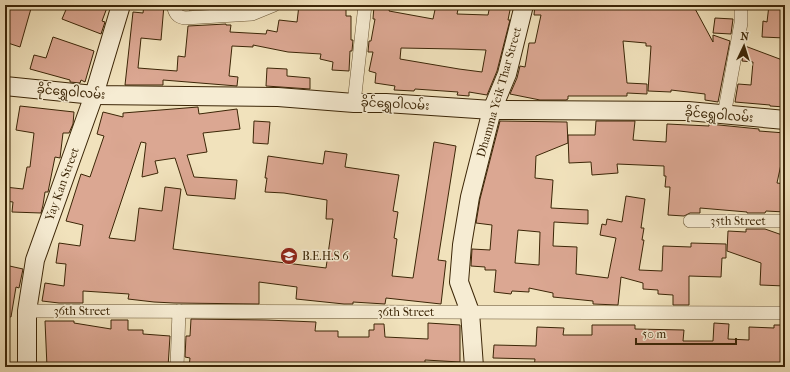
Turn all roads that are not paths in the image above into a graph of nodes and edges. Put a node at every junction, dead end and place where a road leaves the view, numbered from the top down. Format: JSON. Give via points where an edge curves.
{"nodes":[{"id":1,"x":121,"y":5,"type":"edge"},
{"id":2,"x":173,"y":5,"type":"edge"},
{"id":3,"x":274,"y":5,"type":"edge"},
{"id":4,"x":365,"y":5,"type":"edge"},
{"id":5,"x":524,"y":5,"type":"edge"},
{"id":6,"x":741,"y":5,"type":"edge"},
{"id":7,"x":5,"y":86,"type":"edge"},
{"id":8,"x":94,"y":95,"type":"junction"},
{"id":9,"x":354,"y":102,"type":"junction"},
{"id":10,"x":492,"y":110,"type":"junction"},
{"id":11,"x":724,"y":115,"type":"junction"},
{"id":12,"x":785,"y":120,"type":"edge"},
{"id":13,"x":785,"y":221,"type":"edge"},
{"id":14,"x":690,"y":222,"type":"dead end"},
{"id":15,"x":27,"y":311,"type":"junction"},
{"id":16,"x":179,"y":311,"type":"junction"},
{"id":17,"x":470,"y":312,"type":"junction"},
{"id":18,"x":785,"y":313,"type":"edge"},
{"id":19,"x":27,"y":367,"type":"edge"},
{"id":20,"x":177,"y":367,"type":"edge"},
{"id":21,"x":474,"y":367,"type":"edge"}],
"edges":[{"from":1,"to":8,"type":"street","name":"Yay Kan Street"},
{"from":2,"to":3,"type":"street","via":[[176,15],[180,18],[252,14]]},
{"from":4,"to":9,"type":"street"},
{"from":5,"to":10,"type":"street","name":"Dhamma Yeik Thar Street","via":[[507,74]]},
{"from":6,"to":11,"type":"street","via":[[741,23]]},
{"from":7,"to":8,"type":"street","name":"ခိုင်ရွှေဝါလမ်း"},
{"from":8,"to":9,"type":"street","name":"ခိုင်ရွှေဝါလမ်း","via":[[278,97]]},
{"from":8,"to":15,"type":"street","name":"Yay Kan Street","via":[[36,260]]},
{"from":9,"to":10,"type":"street","name":"ခိုင်ရွှေဝါလမ်း"},
{"from":10,"to":11,"type":"street","name":"ခိုင်ရွှေဝါလမ်း","via":[[688,112]]},
{"from":10,"to":17,"type":"street","name":"Dhamma Yeik Thar Street","via":[[470,198],[461,253],[458,282]]},
{"from":11,"to":12,"type":"street","name":"ခိုင်ရွှေဝါလမ်း"},
{"from":13,"to":14,"type":"street","name":"35th Street"},
{"from":15,"to":16,"type":"street","name":"36th Street"},
{"from":15,"to":19,"type":"street","name":"Yay Kan Street"},
{"from":16,"to":17,"type":"street","name":"36th Street"},
{"from":16,"to":20,"type":"street"},
{"from":17,"to":18,"type":"street","name":"36th Street"},
{"from":17,"to":21,"type":"street","name":"Dhamma Yeik Thar Street"}]}
